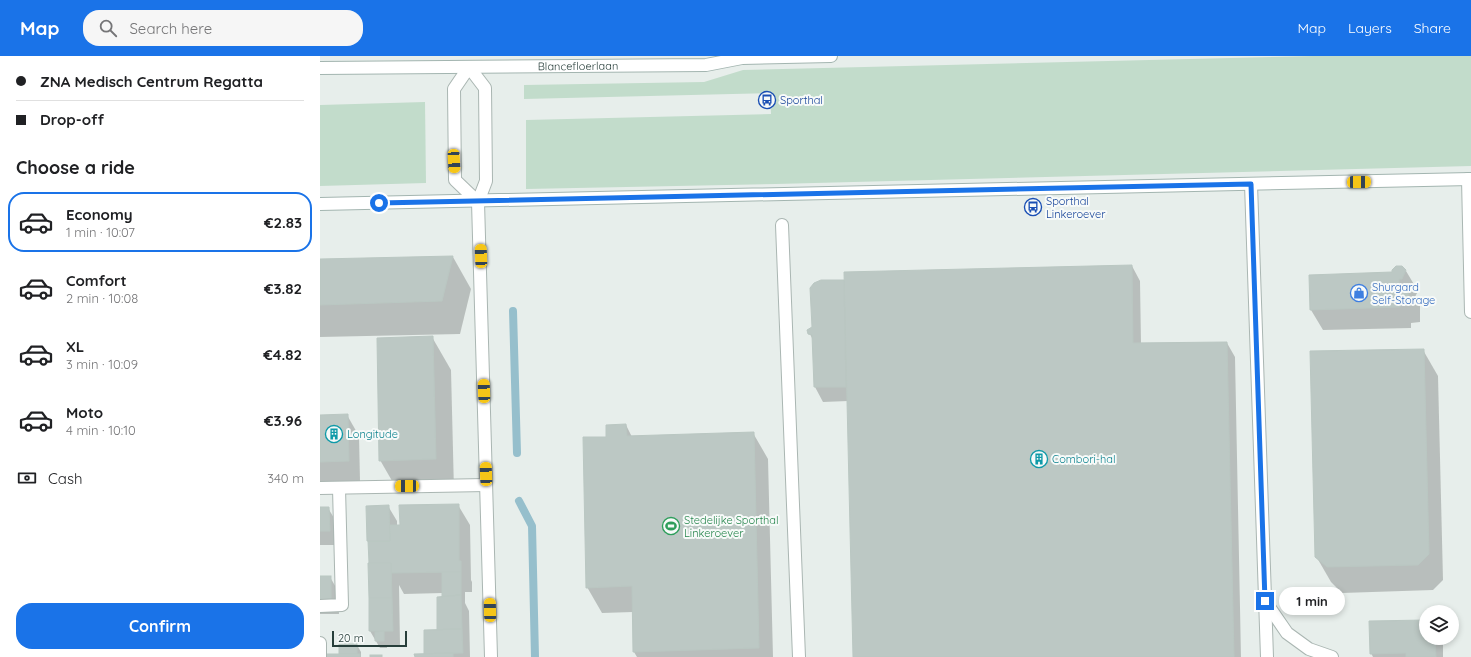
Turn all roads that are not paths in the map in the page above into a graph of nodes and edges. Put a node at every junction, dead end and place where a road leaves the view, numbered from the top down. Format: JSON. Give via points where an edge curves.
{"nodes":[{"id":1,"x":831,"y":56,"type":"edge"},
{"id":2,"x":468,"y":67,"type":"junction"},
{"id":3,"x":320,"y":68,"type":"edge"},
{"id":4,"x":1469,"y":179,"type":"edge"},
{"id":5,"x":1251,"y":184,"type":"junction"},
{"id":6,"x":478,"y":202,"type":"junction"},
{"id":7,"x":320,"y":204,"type":"edge"},
{"id":8,"x":782,"y":226,"type":"dead end"},
{"id":9,"x":1471,"y":312,"type":"edge"},
{"id":10,"x":486,"y":485,"type":"junction"},
{"id":11,"x":320,"y":488,"type":"edge"},
{"id":12,"x":339,"y":488,"type":"junction"},
{"id":13,"x":1265,"y":601,"type":"junction"},
{"id":14,"x":320,"y":606,"type":"edge"},
{"id":15,"x":320,"y":643,"type":"edge"},
{"id":16,"x":320,"y":657,"type":"edge"},
{"id":17,"x":491,"y":657,"type":"edge"},
{"id":18,"x":799,"y":657,"type":"edge"},
{"id":19,"x":1267,"y":657,"type":"edge"},
{"id":20,"x":1332,"y":657,"type":"edge"}],
"edges":[{"from":1,"to":2,"type":"main road","name":"Blancefloerlaan","via":[[742,58],[706,65]]},
{"from":2,"to":3,"type":"main road","name":"Blancefloerlaan"},
{"from":2,"to":6,"type":"main road","via":[[485,88],[486,181]]},
{"from":2,"to":6,"type":"main road","via":[[454,89],[454,180]]},
{"from":4,"to":5,"type":"main road"},
{"from":4,"to":9,"type":"main road"},
{"from":5,"to":6,"type":"main road"},
{"from":5,"to":13,"type":"main road"},
{"from":6,"to":7,"type":"main road"},
{"from":6,"to":10,"type":"main road"},
{"from":8,"to":18,"type":"main road"},
{"from":10,"to":12,"type":"main road"},
{"from":10,"to":17,"type":"main road"},
{"from":11,"to":12,"type":"main road"},
{"from":12,"to":14,"type":"main road","via":[[342,605]]},
{"from":13,"to":19,"type":"main road"},
{"from":13,"to":20,"type":"main road","via":[[1287,633],[1309,649]]},
{"from":15,"to":16,"type":"main road"}]}
